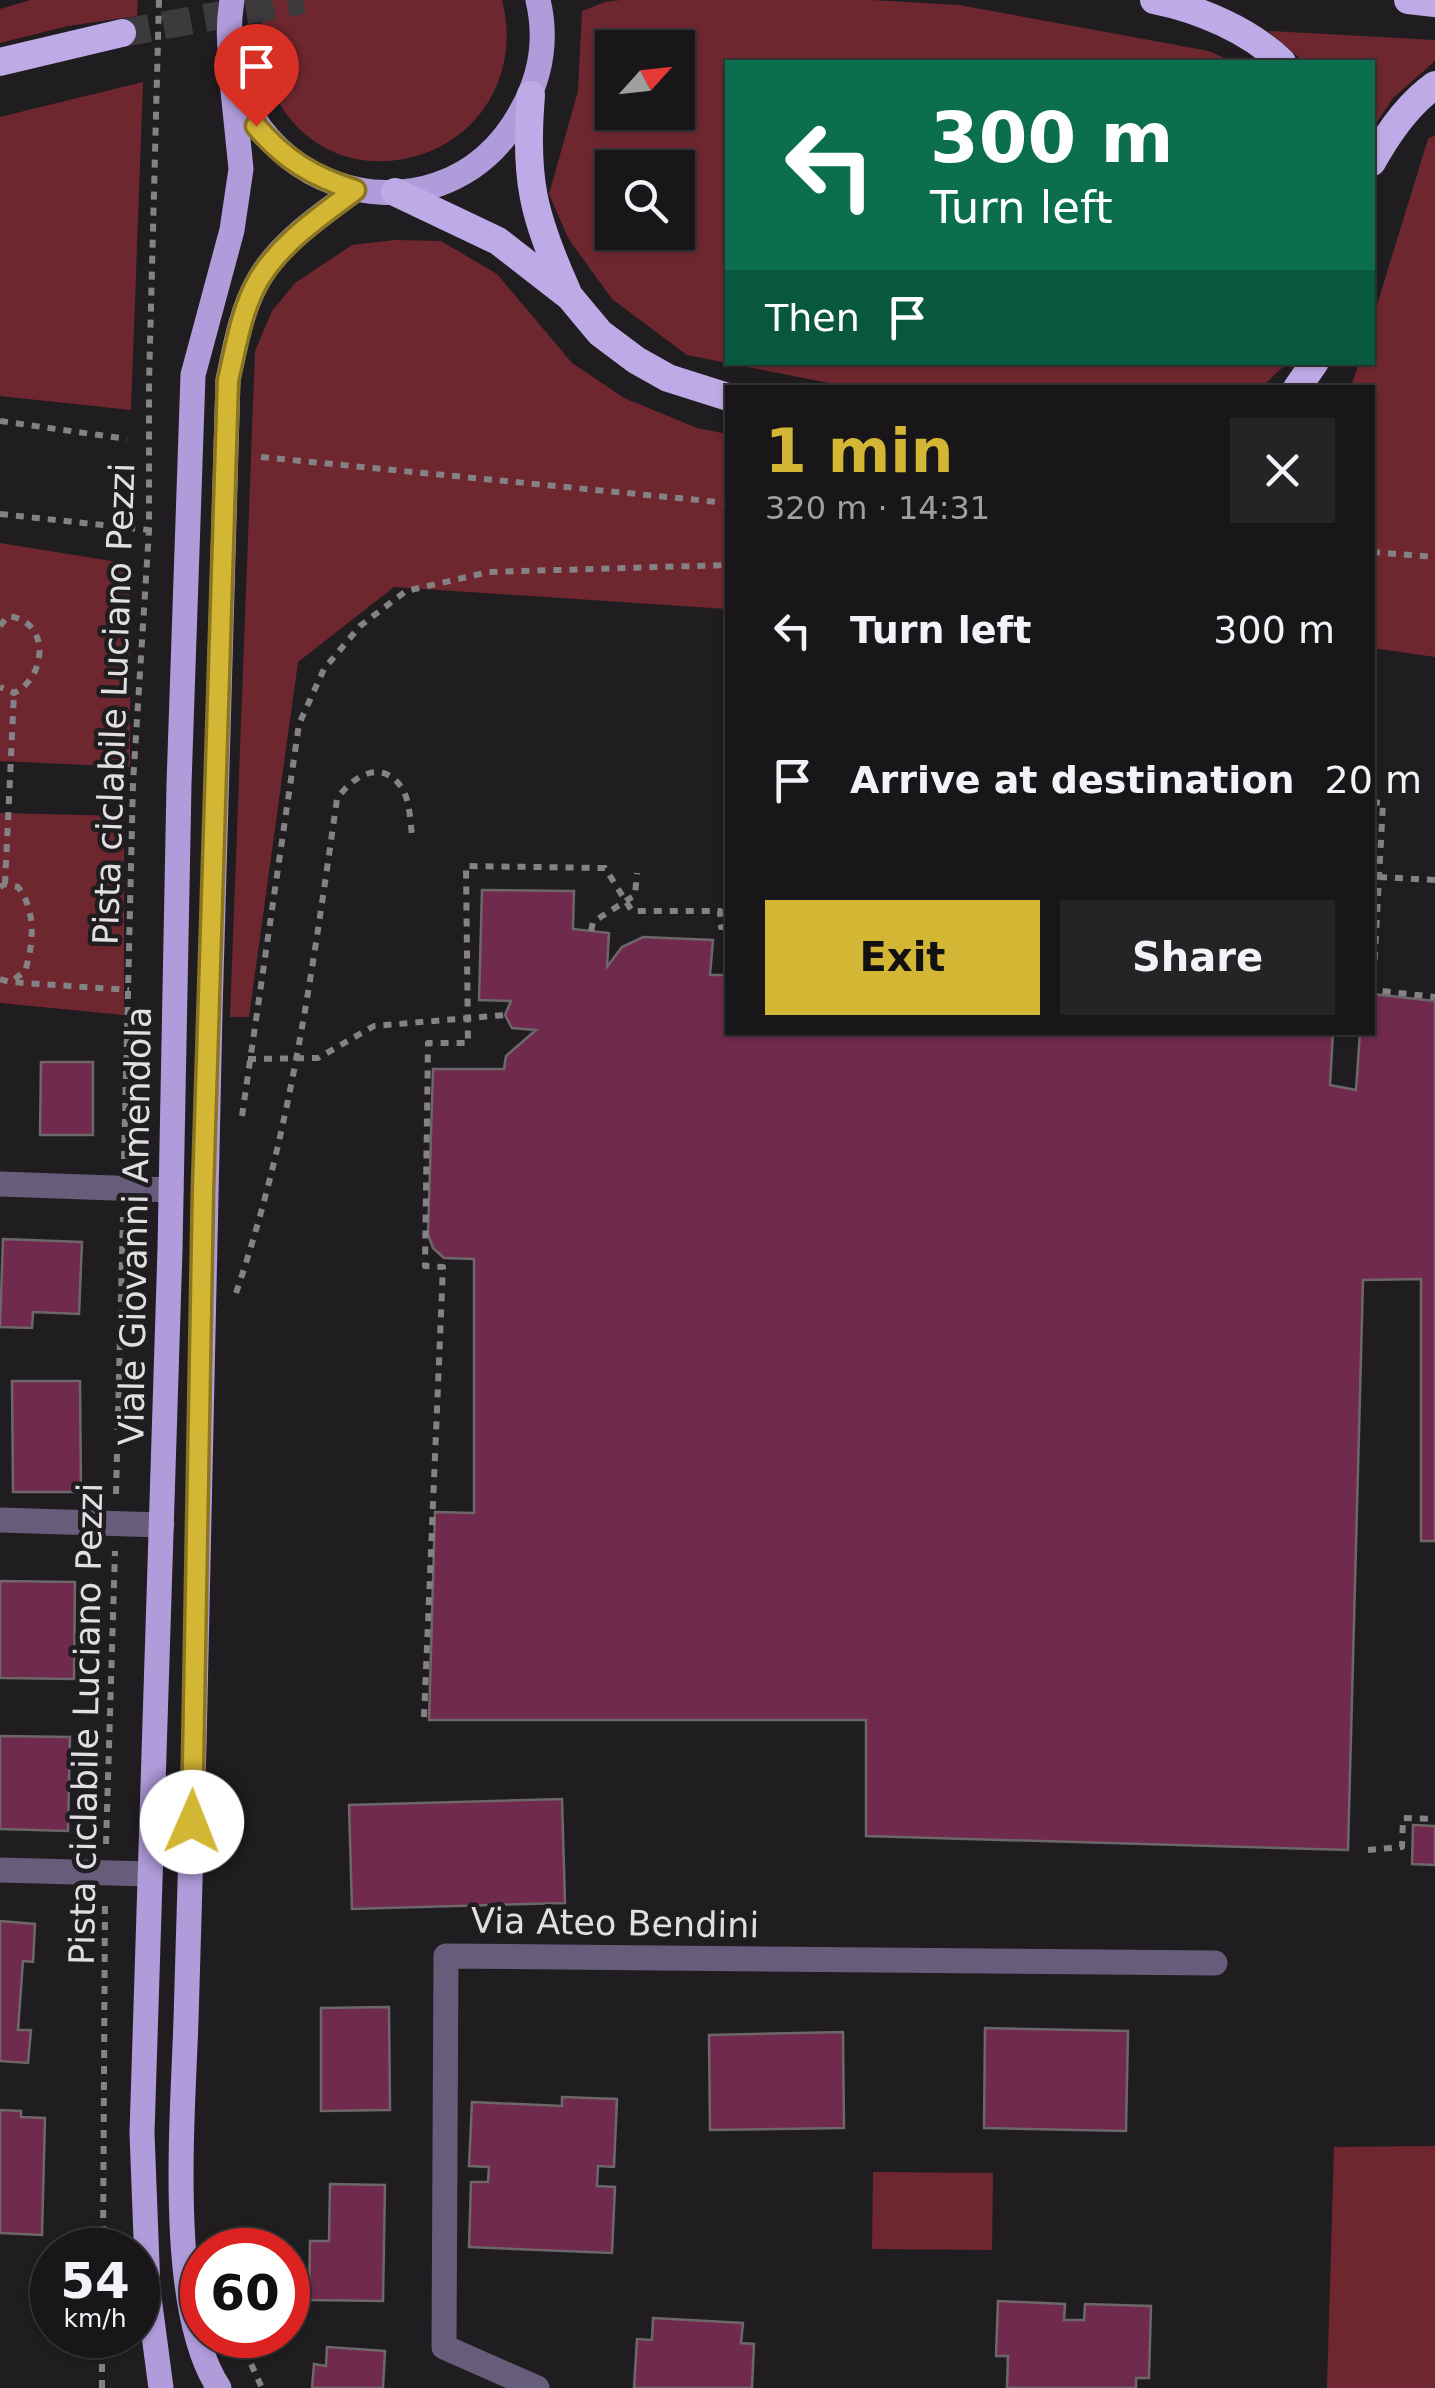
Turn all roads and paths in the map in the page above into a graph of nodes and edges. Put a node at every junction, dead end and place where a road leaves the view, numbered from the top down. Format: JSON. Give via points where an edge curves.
{"nodes":[{"id":1,"x":160,"y":0,"type":"edge"},
{"id":2,"x":232,"y":0,"type":"edge"},
{"id":3,"x":538,"y":0,"type":"edge"},
{"id":4,"x":1154,"y":0,"type":"edge"},
{"id":5,"x":1408,"y":0,"type":"edge"},
{"id":6,"x":1435,"y":3,"type":"edge"},
{"id":7,"x":122,"y":33,"type":"tunnel mouth"},
{"id":8,"x":1279,"y":60,"type":"edge"},
{"id":9,"x":0,"y":62,"type":"edge"},
{"id":10,"x":231,"y":71,"type":"junction"},
{"id":11,"x":1435,"y":85,"type":"edge"},
{"id":12,"x":531,"y":95,"type":"junction"},
{"id":13,"x":1375,"y":156,"type":"edge"},
{"id":14,"x":355,"y":190,"type":"junction"},
{"id":15,"x":395,"y":192,"type":"junction"},
{"id":16,"x":570,"y":297,"type":"junction"},
{"id":17,"x":725,"y":396,"type":"edge"},
{"id":18,"x":0,"y":422,"type":"edge"},
{"id":19,"x":127,"y":439,"type":"dead end"},
{"id":20,"x":262,"y":457,"type":"dead end"},
{"id":21,"x":725,"y":503,"type":"edge"},
{"id":22,"x":0,"y":514,"type":"edge"},
{"id":23,"x":149,"y":530,"type":"junction"},
{"id":24,"x":1375,"y":552,"type":"edge"},
{"id":25,"x":1435,"y":557,"type":"edge"},
{"id":26,"x":725,"y":565,"type":"edge"},
{"id":27,"x":0,"y":626,"type":"edge"},
{"id":28,"x":0,"y":687,"type":"edge"},
{"id":29,"x":14,"y":693,"type":"junction"},
{"id":30,"x":1375,"y":802,"type":"edge"},
{"id":31,"x":412,"y":835,"type":"dead end"},
{"id":32,"x":637,"y":872,"type":"dead end"},
{"id":33,"x":1379,"y":877,"type":"junction"},
{"id":34,"x":1435,"y":880,"type":"edge"},
{"id":35,"x":2,"y":886,"type":"edge"},
{"id":36,"x":626,"y":902,"type":"junction"},
{"id":37,"x":725,"y":927,"type":"edge"},
{"id":38,"x":592,"y":931,"type":"dead end"},
{"id":39,"x":1375,"y":942,"type":"edge"},
{"id":40,"x":0,"y":979,"type":"edge"},
{"id":41,"x":10,"y":982,"type":"junction"},
{"id":42,"x":130,"y":990,"type":"junction"},
{"id":43,"x":1375,"y":990,"type":"edge"},
{"id":44,"x":1435,"y":996,"type":"edge"},
{"id":45,"x":505,"y":1015,"type":"dead end"},
{"id":46,"x":468,"y":1019,"type":"junction"},
{"id":47,"x":298,"y":1058,"type":"junction"},
{"id":48,"x":250,"y":1059,"type":"junction"},
{"id":49,"x":174,"y":1060,"type":"junction"},
{"id":50,"x":208,"y":1060,"type":"junction"},
{"id":51,"x":127,"y":1062,"type":"junction"},
{"id":52,"x":240,"y":1131,"type":"dead end"},
{"id":53,"x":0,"y":1184,"type":"edge"},
{"id":54,"x":124,"y":1188,"type":"junction"},
{"id":55,"x":171,"y":1190,"type":"junction"},
{"id":56,"x":231,"y":1271,"type":"dead end"},
{"id":57,"x":0,"y":1520,"type":"edge"},
{"id":58,"x":116,"y":1525,"type":"junction"},
{"id":59,"x":162,"y":1525,"type":"junction"},
{"id":60,"x":424,"y":1717,"type":"dead end"},
{"id":61,"x":1435,"y":1819,"type":"edge"},
{"id":62,"x":1368,"y":1850,"type":"dead end"},
{"id":63,"x":0,"y":1870,"type":"edge"},
{"id":64,"x":105,"y":1872,"type":"junction"},
{"id":65,"x":150,"y":1874,"type":"junction"},
{"id":66,"x":1215,"y":1963,"type":"dead end"},
{"id":67,"x":103,"y":2228,"type":"edge"},
{"id":68,"x":102,"y":2358,"type":"edge"},
{"id":69,"x":248,"y":2358,"type":"edge"},
{"id":70,"x":102,"y":2388,"type":"edge"},
{"id":71,"x":161,"y":2388,"type":"edge"},
{"id":72,"x":220,"y":2388,"type":"edge"},
{"id":73,"x":262,"y":2388,"type":"edge"},
{"id":74,"x":537,"y":2388,"type":"edge"}],
"edges":[{"from":1,"to":23,"type":"path","name":"Pista ciclabile Luciano Pezzi"},
{"from":2,"to":10,"type":"main road","name":"Viale Giovanni Amendola"},
{"from":3,"to":12,"type":"main road","via":[[543,40]]},
{"from":4,"to":8,"type":"highway","via":[[1233,27]]},
{"from":5,"to":6,"type":"highway"},
{"from":7,"to":9,"type":"highway"},
{"from":10,"to":14,"type":"main road","via":[[256,126],[276,148],[326,181]]},
{"from":10,"to":49,"type":"main road","name":"Viale Giovanni Amendola","via":[[241,169],[232,230],[193,375]]},
{"from":11,"to":13,"type":"highway","via":[[1420,95]]},
{"from":12,"to":15,"type":"main road","via":[[491,152],[430,186]]},
{"from":12,"to":16,"type":"highway","via":[[530,184],[541,231]]},
{"from":14,"to":15,"type":"main road"},
{"from":14,"to":50,"type":"main road","name":"Viale Giovanni Amendola","via":[[309,224],[258,281],[228,380]]},
{"from":15,"to":16,"type":"highway","via":[[498,241]]},
{"from":16,"to":17,"type":"highway","via":[[600,334],[636,360]]},
{"from":18,"to":19,"type":"path"},
{"from":20,"to":21,"type":"path"},
{"from":22,"to":23,"type":"path"},
{"from":23,"to":42,"type":"path","name":"Pista ciclabile Luciano Pezzi","via":[[133,783]]},
{"from":24,"to":25,"type":"path"},
{"from":26,"to":48,"type":"path","via":[[488,572],[406,591],[360,626],[324,669],[300,724]]},
{"from":27,"to":29,"type":"path","via":[[8,616],[18,617],[39,640],[36,674]]},
{"from":28,"to":29,"type":"path"},
{"from":29,"to":35,"type":"path"},
{"from":30,"to":33,"type":"path","via":[[1383,803]]},
{"from":31,"to":47,"type":"path","via":[[407,800],[392,778],[360,774],[337,799]]},
{"from":32,"to":36,"type":"path","via":[[635,895]]},
{"from":33,"to":34,"type":"path"},
{"from":33,"to":39,"type":"path"},
{"from":35,"to":41,"type":"path","via":[[18,887],[32,920],[25,971]]},
{"from":36,"to":37,"type":"path","via":[[632,911],[720,911]]},
{"from":36,"to":38,"type":"path","via":[[593,922]]},
{"from":36,"to":46,"type":"path","via":[[605,868],[466,866]]},
{"from":40,"to":41,"type":"path"},
{"from":41,"to":42,"type":"path"},
{"from":42,"to":51,"type":"path","name":"Pista ciclabile Luciano Pezzi"},
{"from":43,"to":44,"type":"path"},
{"from":45,"to":46,"type":"path"},
{"from":46,"to":47,"type":"path","via":[[374,1026],[318,1058]]},
{"from":46,"to":60,"type":"path","via":[[468,1043],[428,1042],[425,1266],[443,1266]]},
{"from":47,"to":48,"type":"path"},
{"from":47,"to":56,"type":"path","via":[[231,1309]]},
{"from":48,"to":50,"type":"path"},
{"from":48,"to":52,"type":"path"},
{"from":49,"to":51,"type":"path"},
{"from":49,"to":55,"type":"main road","name":"Viale Giovanni Amendola"},
{"from":50,"to":72,"type":"main road","name":"Viale Giovanni Amendola","via":[[182,2160],[186,2281],[198,2343]]},
{"from":51,"to":54,"type":"path","name":"Pista ciclabile Luciano Pezzi"},
{"from":53,"to":54,"type":"street"},
{"from":54,"to":55,"type":"street"},
{"from":54,"to":58,"type":"path","name":"Pista ciclabile Luciano Pezzi"},
{"from":55,"to":59,"type":"main road","name":"Viale Giovanni Amendola"},
{"from":57,"to":58,"type":"street"},
{"from":58,"to":59,"type":"street"},
{"from":58,"to":64,"type":"path","name":"Pista ciclabile Luciano Pezzi"},
{"from":59,"to":65,"type":"main road","name":"Viale Giovanni Amendola"},
{"from":61,"to":62,"type":"path","via":[[1403,1818],[1402,1847]]},
{"from":63,"to":64,"type":"street"},
{"from":64,"to":65,"type":"street"},
{"from":64,"to":67,"type":"path","name":"Pista ciclabile Luciano Pezzi"},
{"from":65,"to":71,"type":"main road","name":"Viale Giovanni Amendola","via":[[142,2134],[148,2290]]},
{"from":66,"to":74,"type":"street","name":"Via Ateo Bendini","via":[[446,1956],[444,2347]]},
{"from":68,"to":70,"type":"path"},
{"from":69,"to":73,"type":"path"}]}
